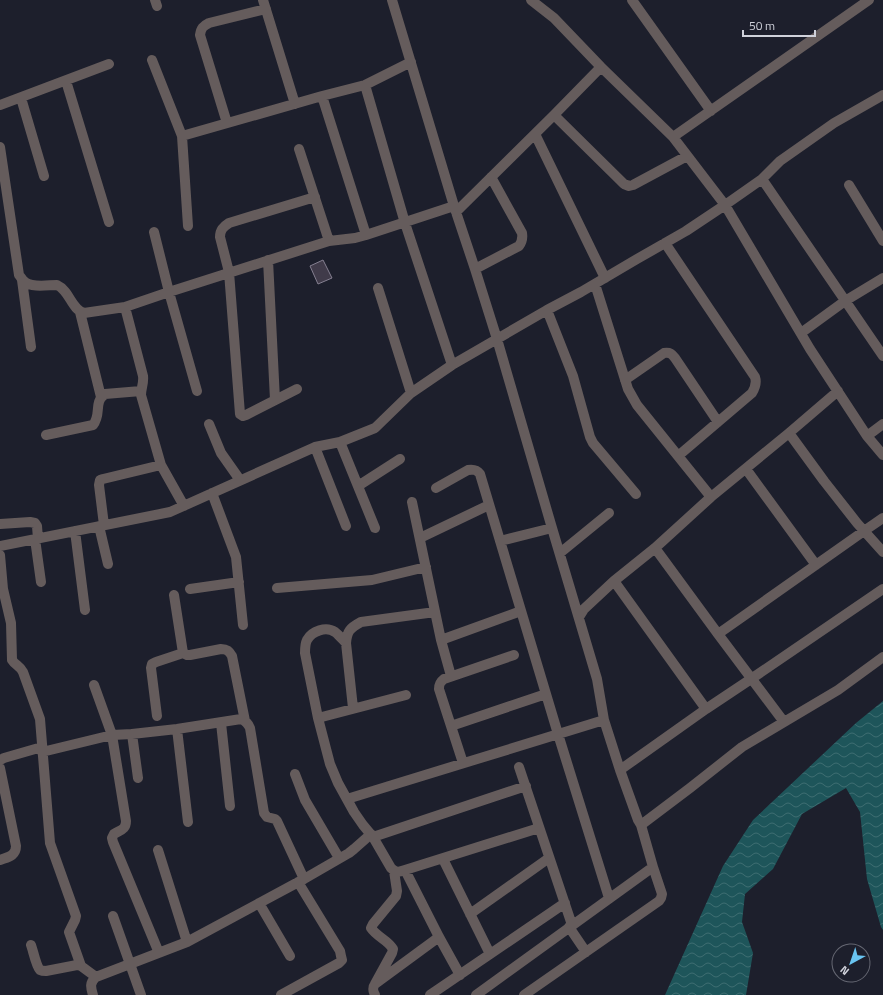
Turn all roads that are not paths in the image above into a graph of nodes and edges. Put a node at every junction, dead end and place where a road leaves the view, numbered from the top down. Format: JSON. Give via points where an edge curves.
{"nodes":[{"id":1,"x":392,"y":0,"type":"edge"},
{"id":2,"x":532,"y":0,"type":"edge"},
{"id":3,"x":632,"y":0,"type":"edge"},
{"id":4,"x":869,"y":0,"type":"edge"},
{"id":5,"x":265,"y":4,"type":"edge"},
{"id":6,"x":152,"y":60,"type":"dead end"},
{"id":7,"x":411,"y":62,"type":"junction"},
{"id":8,"x":109,"y":64,"type":"dead end"},
{"id":9,"x":601,"y":66,"type":"junction"},
{"id":10,"x":66,"y":81,"type":"junction"},
{"id":11,"x":365,"y":86,"type":"junction"},
{"id":12,"x":322,"y":96,"type":"junction"},
{"id":13,"x":883,"y":96,"type":"edge"},
{"id":14,"x":21,"y":98,"type":"junction"},
{"id":15,"x":295,"y":104,"type":"junction"},
{"id":16,"x":0,"y":106,"type":"edge"},
{"id":17,"x":711,"y":110,"type":"junction"},
{"id":18,"x":554,"y":115,"type":"junction"},
{"id":19,"x":227,"y":123,"type":"junction"},
{"id":20,"x":535,"y":134,"type":"junction"},
{"id":21,"x":182,"y":136,"type":"junction"},
{"id":22,"x":673,"y":137,"type":"junction"},
{"id":23,"x":0,"y":147,"type":"edge"},
{"id":24,"x":299,"y":148,"type":"dead end"},
{"id":25,"x":687,"y":156,"type":"junction"},
{"id":26,"x":44,"y":176,"type":"dead end"},
{"id":27,"x":491,"y":177,"type":"junction"},
{"id":28,"x":762,"y":179,"type":"junction"},
{"id":29,"x":848,"y":185,"type":"dead end"},
{"id":30,"x":315,"y":197,"type":"junction"},
{"id":31,"x":725,"y":205,"type":"junction"},
{"id":32,"x":455,"y":209,"type":"junction"},
{"id":33,"x":109,"y":222,"type":"dead end"},
{"id":34,"x":406,"y":223,"type":"junction"},
{"id":35,"x":188,"y":226,"type":"dead end"},
{"id":36,"x":154,"y":232,"type":"dead end"},
{"id":37,"x":366,"y":235,"type":"junction"},
{"id":38,"x":883,"y":240,"type":"edge"},
{"id":39,"x":329,"y":241,"type":"junction"},
{"id":40,"x":665,"y":243,"type":"junction"},
{"id":41,"x":268,"y":260,"type":"junction"},
{"id":42,"x":475,"y":269,"type":"junction"},
{"id":43,"x":229,"y":272,"type":"junction"},
{"id":44,"x":605,"y":278,"type":"junction"},
{"id":45,"x":883,"y":278,"type":"edge"},
{"id":46,"x":22,"y":280,"type":"junction"},
{"id":47,"x":595,"y":284,"type":"junction"},
{"id":48,"x":378,"y":288,"type":"dead end"},
{"id":49,"x":169,"y":292,"type":"junction"},
{"id":50,"x":845,"y":301,"type":"junction"},
{"id":51,"x":125,"y":307,"type":"junction"},
{"id":52,"x":547,"y":310,"type":"junction"},
{"id":53,"x":80,"y":312,"type":"junction"},
{"id":54,"x":801,"y":333,"type":"junction"},
{"id":55,"x":497,"y":339,"type":"junction"},
{"id":56,"x":31,"y":347,"type":"dead end"},
{"id":57,"x":883,"y":356,"type":"edge"},
{"id":58,"x":452,"y":365,"type":"junction"},
{"id":59,"x":625,"y":380,"type":"junction"},
{"id":60,"x":297,"y":389,"type":"dead end"},
{"id":61,"x":141,"y":391,"type":"junction"},
{"id":62,"x":197,"y":391,"type":"dead end"},
{"id":63,"x":838,"y":391,"type":"junction"},
{"id":64,"x":412,"y":393,"type":"junction"},
{"id":65,"x":102,"y":397,"type":"junction"},
{"id":66,"x":275,"y":400,"type":"junction"},
{"id":67,"x":718,"y":422,"type":"junction"},
{"id":68,"x":209,"y":424,"type":"dead end"},
{"id":69,"x":883,"y":424,"type":"edge"},
{"id":70,"x":789,"y":433,"type":"junction"},
{"id":71,"x":46,"y":435,"type":"dead end"},
{"id":72,"x":867,"y":436,"type":"junction"},
{"id":73,"x":340,"y":442,"type":"junction"},
{"id":74,"x":315,"y":447,"type":"junction"},
{"id":75,"x":883,"y":455,"type":"edge"},
{"id":76,"x":678,"y":456,"type":"junction"},
{"id":77,"x":400,"y":459,"type":"dead end"},
{"id":78,"x":162,"y":465,"type":"junction"},
{"id":79,"x":746,"y":469,"type":"junction"},
{"id":80,"x":240,"y":480,"type":"junction"},
{"id":81,"x":358,"y":486,"type":"junction"},
{"id":82,"x":436,"y":488,"type":"dead end"},
{"id":83,"x":212,"y":493,"type":"junction"},
{"id":84,"x":636,"y":494,"type":"dead end"},
{"id":85,"x":711,"y":497,"type":"junction"},
{"id":86,"x":412,"y":502,"type":"dead end"},
{"id":87,"x":489,"y":505,"type":"junction"},
{"id":88,"x":184,"y":506,"type":"junction"},
{"id":89,"x":609,"y":513,"type":"dead end"},
{"id":90,"x":883,"y":518,"type":"edge"},
{"id":91,"x":0,"y":524,"type":"edge"},
{"id":92,"x":102,"y":526,"type":"junction"},
{"id":93,"x":346,"y":526,"type":"dead end"},
{"id":94,"x":375,"y":528,"type":"dead end"},
{"id":95,"x":552,"y":528,"type":"junction"},
{"id":96,"x":75,"y":531,"type":"junction"},
{"id":97,"x":864,"y":531,"type":"junction"},
{"id":98,"x":420,"y":538,"type":"junction"},
{"id":99,"x":36,"y":539,"type":"junction"},
{"id":100,"x":500,"y":541,"type":"junction"},
{"id":101,"x":0,"y":546,"type":"edge"},
{"id":102,"x":655,"y":548,"type":"junction"},
{"id":103,"x":883,"y":552,"type":"edge"},
{"id":104,"x":560,"y":553,"type":"junction"},
{"id":105,"x":0,"y":555,"type":"edge"},
{"id":106,"x":108,"y":564,"type":"dead end"},
{"id":107,"x":816,"y":565,"type":"junction"},
{"id":108,"x":426,"y":567,"type":"junction"},
{"id":109,"x":614,"y":581,"type":"junction"},
{"id":110,"x":41,"y":582,"type":"dead end"},
{"id":111,"x":239,"y":582,"type":"junction"},
{"id":112,"x":277,"y":588,"type":"dead end"},
{"id":113,"x":190,"y":589,"type":"dead end"},
{"id":114,"x":883,"y":589,"type":"edge"},
{"id":115,"x":174,"y":595,"type":"dead end"},
{"id":116,"x":86,"y":610,"type":"dead end"},
{"id":117,"x":521,"y":611,"type":"junction"},
{"id":118,"x":583,"y":611,"type":"junction"},
{"id":119,"x":435,"y":612,"type":"junction"},
{"id":120,"x":243,"y":625,"type":"dead end"},
{"id":121,"x":718,"y":634,"type":"junction"},
{"id":122,"x":441,"y":640,"type":"junction"},
{"id":123,"x":346,"y":643,"type":"junction"},
{"id":124,"x":184,"y":653,"type":"junction"},
{"id":125,"x":514,"y":655,"type":"dead end"},
{"id":126,"x":883,"y":657,"type":"edge"},
{"id":127,"x":451,"y":676,"type":"junction"},
{"id":128,"x":751,"y":679,"type":"junction"},
{"id":129,"x":94,"y":685,"type":"dead end"},
{"id":130,"x":546,"y":694,"type":"junction"},
{"id":131,"x":406,"y":695,"type":"dead end"},
{"id":132,"x":353,"y":708,"type":"junction"},
{"id":133,"x":706,"y":709,"type":"junction"},
{"id":134,"x":157,"y":716,"type":"dead end"},
{"id":135,"x":318,"y":718,"type":"junction"},
{"id":136,"x":604,"y":720,"type":"junction"},
{"id":137,"x":245,"y":721,"type":"junction"},
{"id":138,"x":221,"y":722,"type":"junction"},
{"id":139,"x":784,"y":722,"type":"junction"},
{"id":140,"x":451,"y":726,"type":"junction"},
{"id":141,"x":177,"y":729,"type":"junction"},
{"id":142,"x":132,"y":734,"type":"junction"},
{"id":143,"x":558,"y":734,"type":"junction"},
{"id":144,"x":112,"y":735,"type":"junction"},
{"id":145,"x":42,"y":750,"type":"junction"},
{"id":146,"x":0,"y":760,"type":"edge"},
{"id":147,"x":463,"y":763,"type":"junction"},
{"id":148,"x":519,"y":767,"type":"dead end"},
{"id":149,"x":0,"y":768,"type":"edge"},
{"id":150,"x":620,"y":770,"type":"junction"},
{"id":151,"x":295,"y":774,"type":"dead end"},
{"id":152,"x":138,"y":778,"type":"dead end"},
{"id":153,"x":526,"y":786,"type":"junction"},
{"id":154,"x":347,"y":799,"type":"junction"},
{"id":155,"x":230,"y":806,"type":"dead end"},
{"id":156,"x":188,"y":822,"type":"dead end"},
{"id":157,"x":641,"y":825,"type":"junction"},
{"id":158,"x":539,"y":828,"type":"junction"},
{"id":159,"x":372,"y":835,"type":"junction"},
{"id":160,"x":158,"y":850,"type":"dead end"},
{"id":161,"x":339,"y":858,"type":"junction"},
{"id":162,"x":443,"y":858,"type":"junction"},
{"id":163,"x":549,"y":858,"type":"junction"},
{"id":164,"x":0,"y":860,"type":"edge"},
{"id":165,"x":652,"y":867,"type":"junction"},
{"id":166,"x":405,"y":870,"type":"junction"},
{"id":167,"x":394,"y":871,"type":"junction"},
{"id":168,"x":301,"y":880,"type":"junction"},
{"id":169,"x":609,"y":898,"type":"junction"},
{"id":170,"x":259,"y":903,"type":"junction"},
{"id":171,"x":564,"y":903,"type":"junction"},
{"id":172,"x":470,"y":914,"type":"junction"},
{"id":173,"x":113,"y":916,"type":"dead end"},
{"id":174,"x":570,"y":926,"type":"junction"},
{"id":175,"x":439,"y":937,"type":"junction"},
{"id":176,"x":188,"y":942,"type":"junction"},
{"id":177,"x":31,"y":945,"type":"dead end"},
{"id":178,"x":586,"y":952,"type":"junction"},
{"id":179,"x":159,"y":953,"type":"junction"},
{"id":180,"x":490,"y":954,"type":"junction"},
{"id":181,"x":290,"y":956,"type":"dead end"},
{"id":182,"x":130,"y":964,"type":"junction"},
{"id":183,"x":81,"y":966,"type":"junction"},
{"id":184,"x":460,"y":975,"type":"junction"},
{"id":185,"x":96,"y":977,"type":"junction"},
{"id":186,"x":375,"y":984,"type":"junction"},
{"id":187,"x":94,"y":995,"type":"edge"},
{"id":188,"x":141,"y":995,"type":"edge"},
{"id":189,"x":281,"y":995,"type":"edge"},
{"id":190,"x":375,"y":995,"type":"edge"},
{"id":191,"x":430,"y":995,"type":"edge"},
{"id":192,"x":476,"y":995,"type":"edge"},
{"id":193,"x":524,"y":995,"type":"edge"}],
"edges":[{"from":1,"to":7,"type":"street"},
{"from":2,"to":9,"type":"street","via":[[554,18]]},
{"from":3,"to":17,"type":"street"},
{"from":4,"to":17,"type":"street"},
{"from":5,"to":15,"type":"street"},
{"from":5,"to":19,"type":"street","via":[[209,23],[201,30],[200,35]]},
{"from":6,"to":21,"type":"street"},
{"from":7,"to":11,"type":"street"},
{"from":7,"to":32,"type":"street"},
{"from":8,"to":10,"type":"street"},
{"from":9,"to":18,"type":"street"},
{"from":9,"to":22,"type":"street"},
{"from":10,"to":14,"type":"street"},
{"from":10,"to":33,"type":"street"},
{"from":11,"to":12,"type":"street"},
{"from":11,"to":34,"type":"street"},
{"from":12,"to":15,"type":"street"},
{"from":12,"to":37,"type":"street"},
{"from":13,"to":28,"type":"street","via":[[834,123],[780,161]]},
{"from":14,"to":16,"type":"street"},
{"from":14,"to":26,"type":"street"},
{"from":15,"to":19,"type":"street"},
{"from":17,"to":22,"type":"street"},
{"from":18,"to":20,"type":"street"},
{"from":18,"to":25,"type":"street","via":[[629,186]]},
{"from":19,"to":21,"type":"street"},
{"from":20,"to":27,"type":"street"},
{"from":20,"to":44,"type":"street"},
{"from":21,"to":35,"type":"street"},
{"from":22,"to":25,"type":"street"},
{"from":23,"to":46,"type":"street","via":[[19,275]]},
{"from":24,"to":30,"type":"street"},
{"from":25,"to":31,"type":"street"},
{"from":27,"to":32,"type":"street"},
{"from":27,"to":42,"type":"street","via":[[523,237],[519,246]]},
{"from":28,"to":31,"type":"street"},
{"from":28,"to":50,"type":"street"},
{"from":29,"to":38,"type":"street"},
{"from":30,"to":39,"type":"street"},
{"from":30,"to":43,"type":"street","via":[[223,227],[220,237]]},
{"from":31,"to":40,"type":"street"},
{"from":31,"to":54,"type":"street"},
{"from":32,"to":34,"type":"street"},
{"from":32,"to":42,"type":"street"},
{"from":34,"to":37,"type":"street"},
{"from":34,"to":58,"type":"street"},
{"from":36,"to":49,"type":"street"},
{"from":37,"to":39,"type":"street"},
{"from":39,"to":41,"type":"street"},
{"from":40,"to":44,"type":"street"},
{"from":40,"to":67,"type":"street","via":[[755,377],[752,393]]},
{"from":41,"to":43,"type":"street"},
{"from":41,"to":66,"type":"street"},
{"from":42,"to":55,"type":"street"},
{"from":43,"to":49,"type":"street"},
{"from":43,"to":66,"type":"street","via":[[240,414],[246,415]]},
{"from":44,"to":47,"type":"street"},
{"from":45,"to":50,"type":"street"},
{"from":46,"to":53,"type":"street","via":[[31,285],[60,286]]},
{"from":46,"to":56,"type":"street"},
{"from":47,"to":52,"type":"street"},
{"from":47,"to":59,"type":"street"},
{"from":48,"to":64,"type":"street"},
{"from":49,"to":51,"type":"street"},
{"from":49,"to":62,"type":"street"},
{"from":50,"to":54,"type":"street"},
{"from":50,"to":57,"type":"street"},
{"from":51,"to":53,"type":"street"},
{"from":51,"to":61,"type":"street","via":[[144,381]]},
{"from":52,"to":55,"type":"street"},
{"from":52,"to":84,"type":"street","via":[[573,376],[590,437]]},
{"from":53,"to":65,"type":"street"},
{"from":54,"to":63,"type":"street"},
{"from":55,"to":58,"type":"street"},
{"from":55,"to":95,"type":"street"},
{"from":58,"to":64,"type":"street"},
{"from":59,"to":67,"type":"street","via":[[668,352],[675,358]]},
{"from":59,"to":76,"type":"street","via":[[637,405]]},
{"from":60,"to":66,"type":"street"},
{"from":61,"to":65,"type":"street","via":[[110,393]]},
{"from":61,"to":78,"type":"street"},
{"from":63,"to":70,"type":"street"},
{"from":63,"to":72,"type":"street"},
{"from":64,"to":73,"type":"street","via":[[375,428]]},
{"from":65,"to":71,"type":"street","via":[[93,425]]},
{"from":67,"to":76,"type":"street"},
{"from":68,"to":80,"type":"street","via":[[221,453]]},
{"from":69,"to":72,"type":"street"},
{"from":70,"to":79,"type":"street"},
{"from":70,"to":97,"type":"street"},
{"from":72,"to":75,"type":"street"},
{"from":73,"to":74,"type":"street"},
{"from":73,"to":81,"type":"street"},
{"from":74,"to":80,"type":"street"},
{"from":74,"to":93,"type":"street"},
{"from":76,"to":85,"type":"street"},
{"from":77,"to":81,"type":"street"},
{"from":78,"to":88,"type":"street"},
{"from":78,"to":92,"type":"street","via":[[100,480]]},
{"from":79,"to":85,"type":"street"},
{"from":79,"to":107,"type":"street"},
{"from":80,"to":83,"type":"street"},
{"from":81,"to":94,"type":"street"},
{"from":82,"to":87,"type":"street","via":[[473,469],[480,474]]},
{"from":83,"to":88,"type":"street"},
{"from":83,"to":111,"type":"street","via":[[236,557]]},
{"from":85,"to":102,"type":"street"},
{"from":86,"to":98,"type":"street"},
{"from":87,"to":98,"type":"street"},
{"from":87,"to":100,"type":"street"},
{"from":88,"to":92,"type":"street","via":[[170,512]]},
{"from":89,"to":104,"type":"street"},
{"from":90,"to":97,"type":"street"},
{"from":91,"to":99,"type":"street","via":[[33,522],[37,526]]},
{"from":92,"to":96,"type":"street"},
{"from":92,"to":106,"type":"street"},
{"from":95,"to":100,"type":"street"},
{"from":95,"to":104,"type":"street"},
{"from":96,"to":99,"type":"street"},
{"from":96,"to":116,"type":"street"},
{"from":97,"to":103,"type":"street"},
{"from":97,"to":107,"type":"street"},
{"from":98,"to":108,"type":"street"},
{"from":99,"to":101,"type":"street"},
{"from":99,"to":110,"type":"street"},
{"from":100,"to":117,"type":"street"},
{"from":102,"to":109,"type":"street"},
{"from":102,"to":121,"type":"street"},
{"from":104,"to":118,"type":"street"},
{"from":105,"to":145,"type":"street","via":[[3,589],[11,623],[12,660],[23,672],[38,713]]},
{"from":107,"to":121,"type":"street"},
{"from":108,"to":112,"type":"street","via":[[372,580]]},
{"from":108,"to":119,"type":"street"},
{"from":109,"to":118,"type":"street"},
{"from":109,"to":133,"type":"street"},
{"from":111,"to":113,"type":"street"},
{"from":111,"to":120,"type":"street"},
{"from":114,"to":128,"type":"street"},
{"from":115,"to":124,"type":"street"},
{"from":117,"to":122,"type":"street"},
{"from":117,"to":130,"type":"street"},
{"from":118,"to":136,"type":"street"},
{"from":119,"to":122,"type":"street"},
{"from":119,"to":123,"type":"street","via":[[361,622],[349,631]]},
{"from":121,"to":128,"type":"street"},
{"from":122,"to":127,"type":"street"},
{"from":123,"to":132,"type":"street"},
{"from":123,"to":135,"type":"street","via":[[327,629],[317,631],[306,641],[305,652]]},
{"from":124,"to":134,"type":"street","via":[[152,664]]},
{"from":124,"to":137,"type":"street","via":[[190,655],[221,649],[230,652]]},
{"from":125,"to":127,"type":"street"},
{"from":126,"to":139,"type":"street","via":[[838,690]]},
{"from":127,"to":140,"type":"street","via":[[440,682],[439,689]]},
{"from":128,"to":133,"type":"street"},
{"from":128,"to":139,"type":"street"},
{"from":129,"to":144,"type":"street"},
{"from":130,"to":140,"type":"street"},
{"from":130,"to":143,"type":"street"},
{"from":131,"to":132,"type":"street"},
{"from":132,"to":135,"type":"street"},
{"from":133,"to":150,"type":"street"},
{"from":135,"to":154,"type":"street","via":[[330,764]]},
{"from":136,"to":143,"type":"street"},
{"from":136,"to":150,"type":"street"},
{"from":137,"to":138,"type":"street","via":[[241,719]]},
{"from":137,"to":168,"type":"street","via":[[250,728],[264,813],[277,822]]},
{"from":138,"to":141,"type":"street"},
{"from":138,"to":155,"type":"street"},
{"from":139,"to":157,"type":"street","via":[[742,747]]},
{"from":140,"to":147,"type":"street"},
{"from":141,"to":142,"type":"street"},
{"from":141,"to":156,"type":"street"},
{"from":142,"to":144,"type":"street"},
{"from":142,"to":152,"type":"street"},
{"from":143,"to":147,"type":"street"},
{"from":143,"to":169,"type":"street"},
{"from":144,"to":145,"type":"street"},
{"from":144,"to":179,"type":"street","via":[[126,825],[112,838]]},
{"from":145,"to":146,"type":"street"},
{"from":145,"to":183,"type":"street","via":[[50,843],[76,916],[69,932]]},
{"from":147,"to":154,"type":"street"},
{"from":148,"to":153,"type":"street"},
{"from":149,"to":164,"type":"street","via":[[16,851],[14,855]]},
{"from":150,"to":157,"type":"street"},
{"from":151,"to":161,"type":"street","via":[[305,800]]},
{"from":153,"to":158,"type":"street"},
{"from":153,"to":159,"type":"street"},
{"from":154,"to":159,"type":"street"},
{"from":157,"to":165,"type":"street"},
{"from":158,"to":162,"type":"street"},
{"from":158,"to":163,"type":"street"},
{"from":159,"to":161,"type":"street"},
{"from":159,"to":167,"type":"street"},
{"from":160,"to":176,"type":"street"},
{"from":161,"to":168,"type":"street"},
{"from":162,"to":166,"type":"street"},
{"from":162,"to":172,"type":"street"},
{"from":163,"to":171,"type":"street"},
{"from":163,"to":172,"type":"street"},
{"from":165,"to":169,"type":"street"},
{"from":165,"to":178,"type":"street","via":[[662,894],[659,901]]},
{"from":166,"to":167,"type":"street"},
{"from":166,"to":175,"type":"street"},
{"from":167,"to":186,"type":"street","via":[[396,896],[371,928],[393,949]]},
{"from":168,"to":170,"type":"street"},
{"from":168,"to":189,"type":"street","via":[[340,951],[342,960]]},
{"from":169,"to":174,"type":"street"},
{"from":170,"to":176,"type":"street"},
{"from":170,"to":181,"type":"street"},
{"from":171,"to":174,"type":"street"},
{"from":171,"to":180,"type":"street"},
{"from":172,"to":180,"type":"street"},
{"from":173,"to":182,"type":"street"},
{"from":174,"to":178,"type":"street"},
{"from":174,"to":192,"type":"street"},
{"from":175,"to":184,"type":"street"},
{"from":175,"to":186,"type":"street"},
{"from":176,"to":179,"type":"street"},
{"from":177,"to":183,"type":"street","via":[[42,971],[77,964]]},
{"from":178,"to":193,"type":"street"},
{"from":179,"to":182,"type":"street"},
{"from":180,"to":184,"type":"street"},
{"from":182,"to":185,"type":"street"},
{"from":182,"to":188,"type":"street"},
{"from":183,"to":185,"type":"street"},
{"from":184,"to":191,"type":"street"},
{"from":185,"to":187,"type":"street","via":[[91,984]]},
{"from":186,"to":190,"type":"street"}]}
